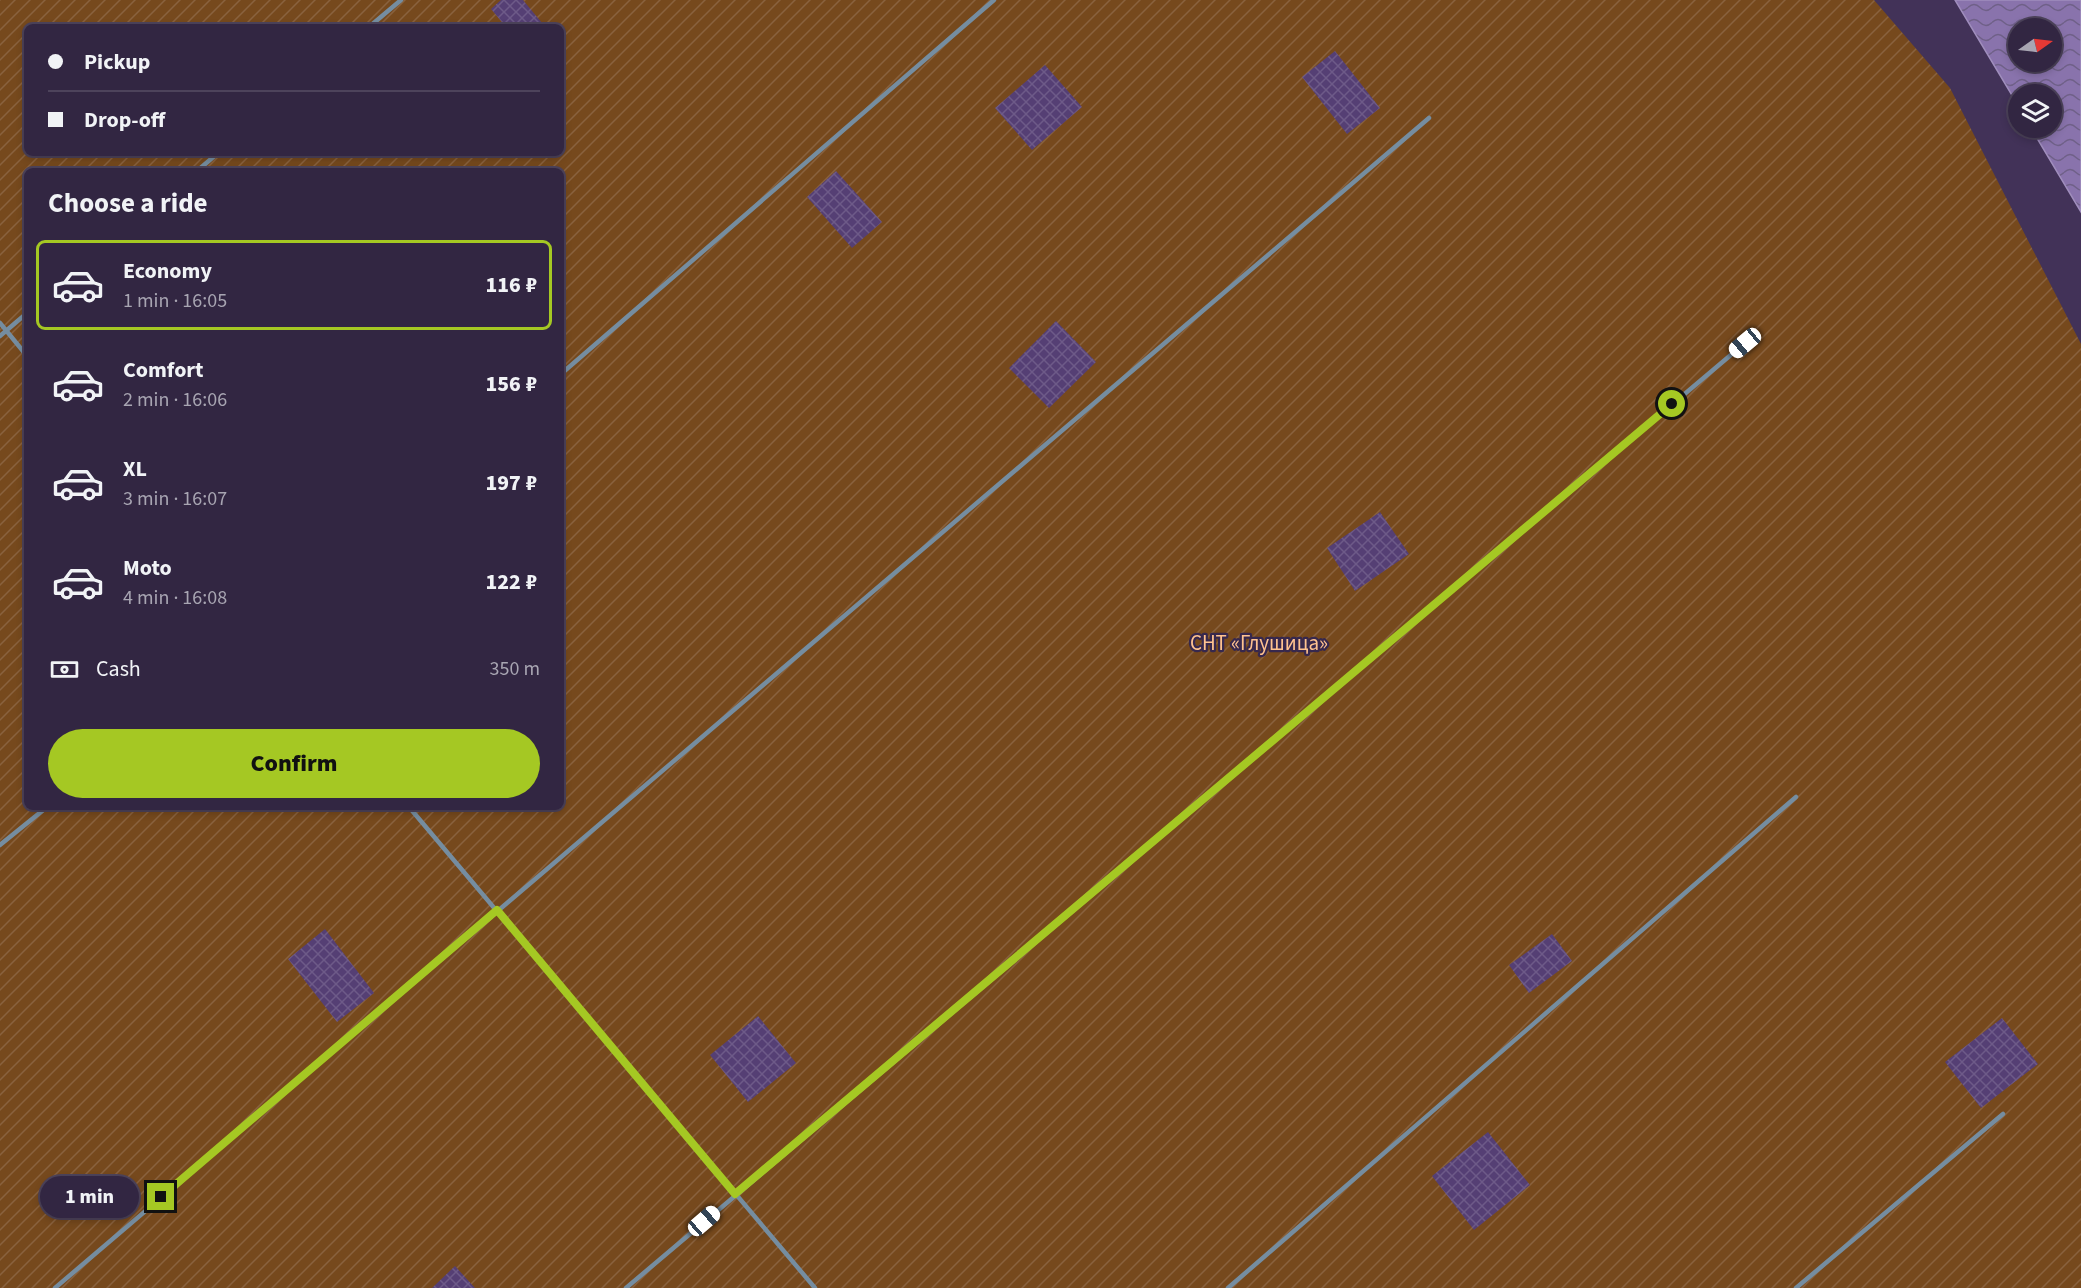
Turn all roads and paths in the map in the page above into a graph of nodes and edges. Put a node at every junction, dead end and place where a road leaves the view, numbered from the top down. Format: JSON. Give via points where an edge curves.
{"nodes":[{"id":1,"x":401,"y":0,"type":"edge"},
{"id":2,"x":994,"y":0,"type":"edge"},
{"id":3,"x":373,"y":24,"type":"edge"},
{"id":4,"x":1429,"y":118,"type":"dead end"},
{"id":5,"x":214,"y":156,"type":"edge"},
{"id":6,"x":200,"y":168,"type":"edge"},
{"id":7,"x":24,"y":316,"type":"edge"},
{"id":8,"x":0,"y":323,"type":"edge"},
{"id":9,"x":6,"y":331,"type":"junction"},
{"id":10,"x":0,"y":336,"type":"edge"},
{"id":11,"x":1745,"y":343,"type":"dead end"},
{"id":12,"x":24,"y":352,"type":"edge"},
{"id":13,"x":564,"y":371,"type":"edge"},
{"id":14,"x":1796,"y":796,"type":"dead end"},
{"id":15,"x":42,"y":810,"type":"edge"},
{"id":16,"x":412,"y":810,"type":"edge"},
{"id":17,"x":0,"y":845,"type":"edge"},
{"id":18,"x":497,"y":910,"type":"junction"},
{"id":19,"x":2003,"y":1114,"type":"dead end"},
{"id":20,"x":735,"y":1194,"type":"junction"},
{"id":21,"x":55,"y":1288,"type":"edge"},
{"id":22,"x":626,"y":1288,"type":"edge"},
{"id":23,"x":815,"y":1288,"type":"edge"},
{"id":24,"x":1228,"y":1288,"type":"edge"},
{"id":25,"x":1796,"y":1288,"type":"edge"}],
"edges":[{"from":1,"to":3,"type":"lane"},
{"from":2,"to":13,"type":"lane"},
{"from":4,"to":18,"type":"lane"},
{"from":5,"to":6,"type":"lane"},
{"from":7,"to":9,"type":"lane"},
{"from":8,"to":9,"type":"lane"},
{"from":9,"to":10,"type":"lane"},
{"from":9,"to":12,"type":"lane"},
{"from":11,"to":20,"type":"lane"},
{"from":14,"to":24,"type":"lane"},
{"from":15,"to":17,"type":"lane"},
{"from":16,"to":18,"type":"lane"},
{"from":18,"to":20,"type":"lane"},
{"from":18,"to":21,"type":"lane"},
{"from":19,"to":25,"type":"lane"},
{"from":20,"to":22,"type":"lane"},
{"from":20,"to":23,"type":"lane"}]}
